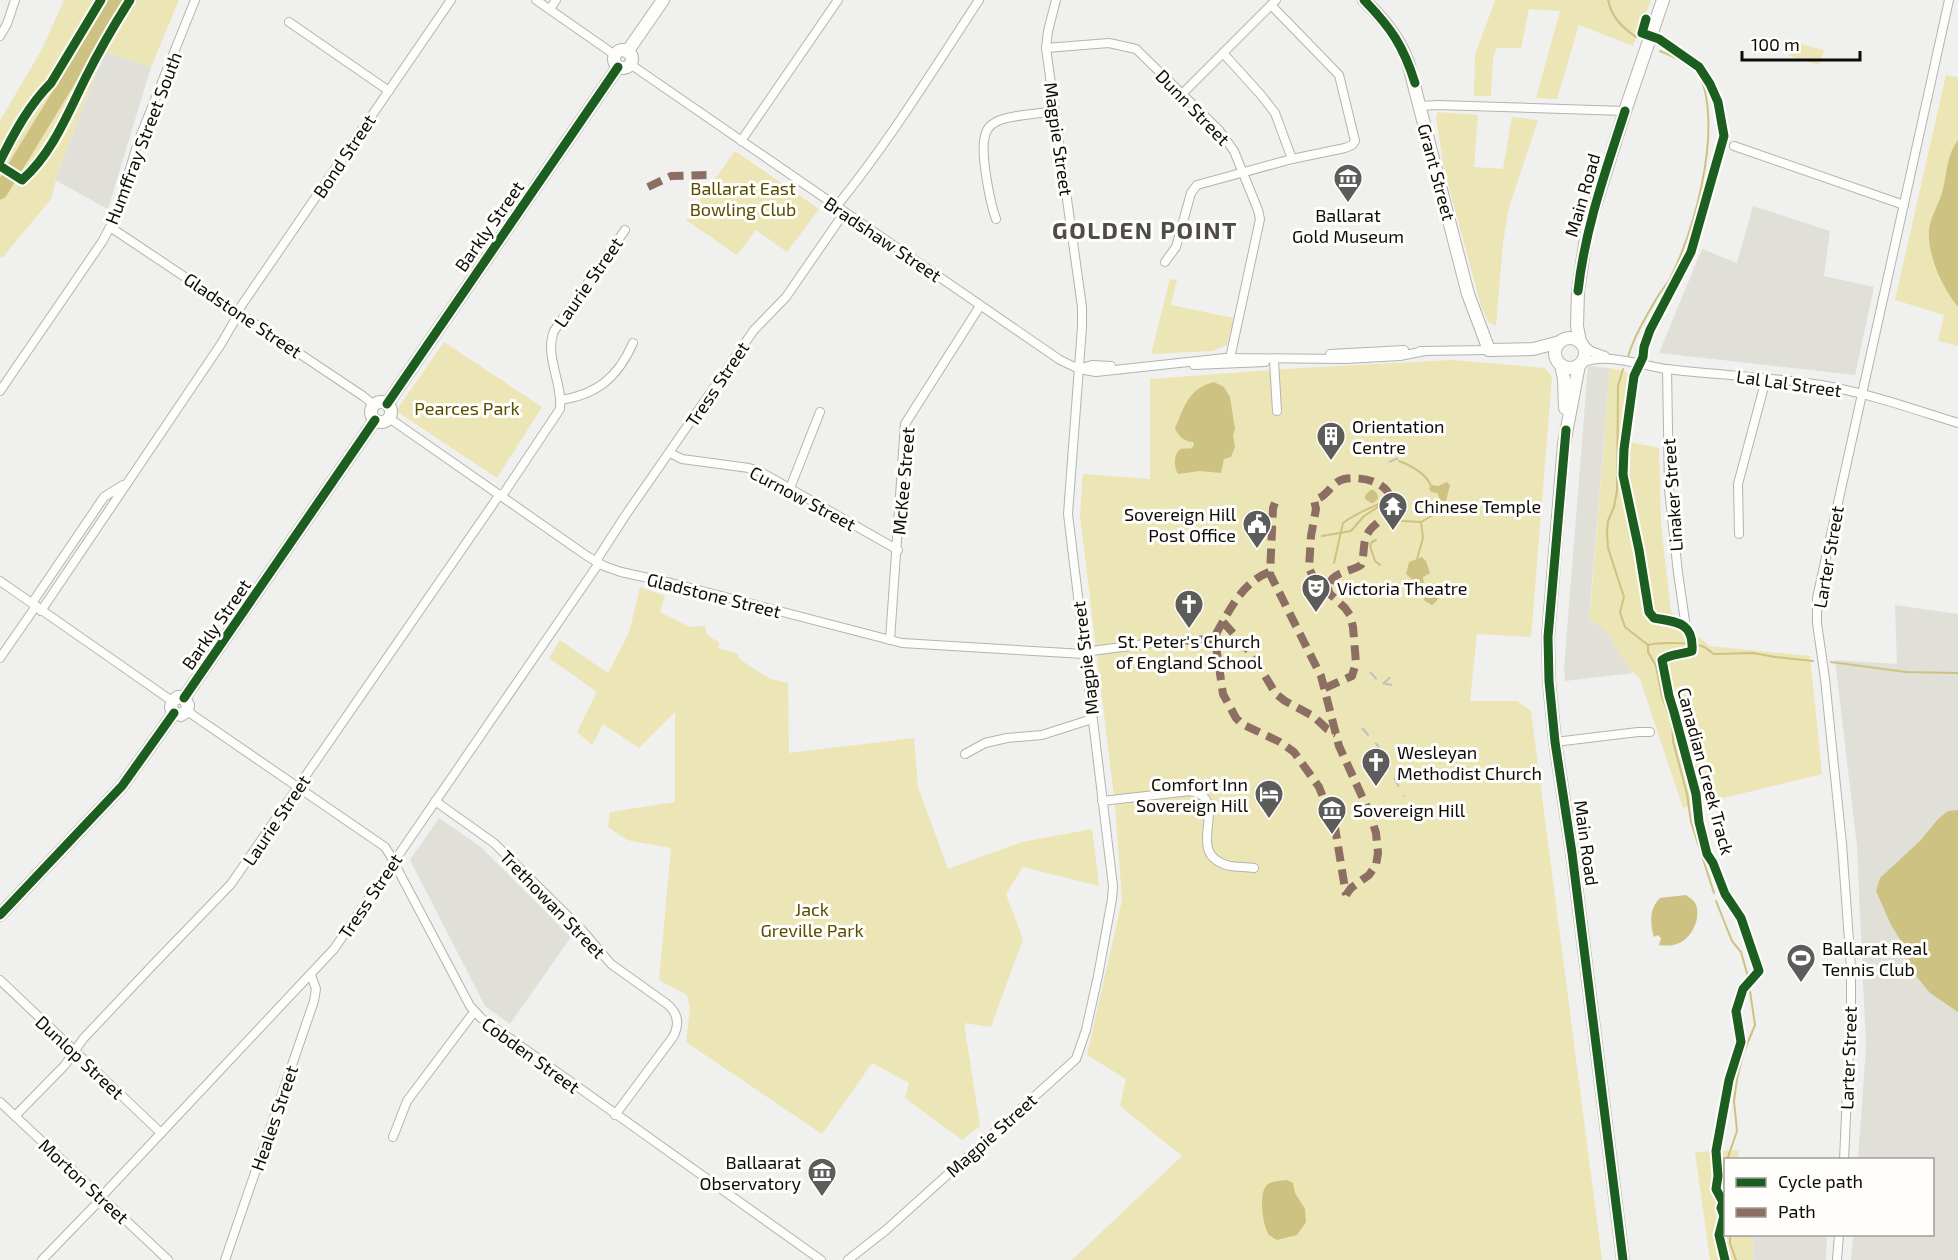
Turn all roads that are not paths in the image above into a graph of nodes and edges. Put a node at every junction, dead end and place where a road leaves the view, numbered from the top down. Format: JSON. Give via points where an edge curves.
{"nodes":[{"id":1,"x":15,"y":0,"type":"edge"},
{"id":2,"x":195,"y":0,"type":"edge"},
{"id":3,"x":451,"y":0,"type":"edge"},
{"id":4,"x":536,"y":0,"type":"edge"},
{"id":5,"x":556,"y":0,"type":"edge"},
{"id":6,"x":663,"y":0,"type":"edge"},
{"id":7,"x":838,"y":0,"type":"edge"},
{"id":8,"x":979,"y":0,"type":"edge"},
{"id":9,"x":1056,"y":0,"type":"edge"},
{"id":10,"x":1364,"y":0,"type":"edge"},
{"id":11,"x":1663,"y":0,"type":"edge"},
{"id":12,"x":1949,"y":0,"type":"edge"},
{"id":13,"x":1273,"y":2,"type":"edge"},
{"id":14,"x":550,"y":9,"type":"junction"},
{"id":15,"x":289,"y":21,"type":"dead end"},
{"id":16,"x":0,"y":36,"type":"edge"},
{"id":17,"x":1046,"y":48,"type":"junction"},
{"id":18,"x":1223,"y":53,"type":"junction"},
{"id":19,"x":623,"y":59,"type":"junction"},
{"id":20,"x":388,"y":91,"type":"junction"},
{"id":21,"x":1182,"y":94,"type":"junction"},
{"id":22,"x":1420,"y":106,"type":"junction"},
{"id":23,"x":1055,"y":111,"type":"junction"},
{"id":24,"x":1625,"y":111,"type":"junction"},
{"id":25,"x":741,"y":141,"type":"junction"},
{"id":26,"x":1734,"y":146,"type":"dead end"},
{"id":27,"x":1292,"y":159,"type":"junction"},
{"id":28,"x":1244,"y":174,"type":"junction"},
{"id":29,"x":1905,"y":205,"type":"junction"},
{"id":30,"x":836,"y":207,"type":"junction"},
{"id":31,"x":844,"y":213,"type":"junction"},
{"id":32,"x":996,"y":219,"type":"dead end"},
{"id":33,"x":110,"y":227,"type":"junction"},
{"id":34,"x":625,"y":230,"type":"dead end"},
{"id":35,"x":1165,"y":262,"type":"dead end"},
{"id":36,"x":1578,"y":291,"type":"junction"},
{"id":37,"x":980,"y":306,"type":"junction"},
{"id":38,"x":238,"y":313,"type":"junction"},
{"id":39,"x":1561,"y":342,"type":"junction"},
{"id":40,"x":1580,"y":342,"type":"junction"},
{"id":41,"x":633,"y":343,"type":"dead end"},
{"id":42,"x":1492,"y":350,"type":"junction"},
{"id":43,"x":1289,"y":359,"type":"junction"},
{"id":44,"x":1617,"y":360,"type":"junction"},
{"id":45,"x":1229,"y":361,"type":"junction"},
{"id":46,"x":1274,"y":361,"type":"junction"},
{"id":47,"x":1560,"y":364,"type":"junction"},
{"id":48,"x":1580,"y":364,"type":"junction"},
{"id":49,"x":1079,"y":369,"type":"junction"},
{"id":50,"x":1667,"y":369,"type":"junction"},
{"id":51,"x":1766,"y":379,"type":"junction"},
{"id":52,"x":0,"y":391,"type":"edge"},
{"id":53,"x":1862,"y":394,"type":"junction"},
{"id":54,"x":560,"y":400,"type":"junction"},
{"id":55,"x":380,"y":405,"type":"junction"},
{"id":56,"x":1277,"y":411,"type":"dead end"},
{"id":57,"x":820,"y":412,"type":"dead end"},
{"id":58,"x":389,"y":418,"type":"junction"},
{"id":59,"x":375,"y":420,"type":"junction"},
{"id":60,"x":1958,"y":423,"type":"edge"},
{"id":61,"x":1566,"y":430,"type":"junction"},
{"id":62,"x":670,"y":453,"type":"junction"},
{"id":63,"x":790,"y":488,"type":"junction"},
{"id":64,"x":501,"y":495,"type":"junction"},
{"id":65,"x":1739,"y":534,"type":"dead end"},
{"id":66,"x":898,"y":550,"type":"junction"},
{"id":67,"x":598,"y":562,"type":"junction"},
{"id":68,"x":0,"y":581,"type":"edge"},
{"id":69,"x":37,"y":607,"type":"junction"},
{"id":70,"x":1685,"y":621,"type":"dead end"},
{"id":71,"x":890,"y":640,"type":"junction"},
{"id":72,"x":1176,"y":641,"type":"dead end"},
{"id":73,"x":1084,"y":653,"type":"junction"},
{"id":74,"x":0,"y":658,"type":"edge"},
{"id":75,"x":179,"y":706,"type":"junction"},
{"id":76,"x":1092,"y":719,"type":"junction"},
{"id":77,"x":1650,"y":732,"type":"dead end"},
{"id":78,"x":1556,"y":742,"type":"junction"},
{"id":79,"x":965,"y":754,"type":"dead end"},
{"id":80,"x":298,"y":787,"type":"junction"},
{"id":81,"x":435,"y":801,"type":"junction"},
{"id":82,"x":1102,"y":801,"type":"junction"},
{"id":83,"x":394,"y":862,"type":"junction"},
{"id":84,"x":1254,"y":868,"type":"dead end"},
{"id":85,"x":0,"y":915,"type":"edge"},
{"id":86,"x":311,"y":975,"type":"junction"},
{"id":87,"x":0,"y":980,"type":"edge"},
{"id":88,"x":474,"y":1012,"type":"junction"},
{"id":89,"x":75,"y":1052,"type":"junction"},
{"id":90,"x":0,"y":1102,"type":"edge"},
{"id":91,"x":615,"y":1115,"type":"junction"},
{"id":92,"x":15,"y":1116,"type":"junction"},
{"id":93,"x":161,"y":1133,"type":"junction"},
{"id":94,"x":393,"y":1137,"type":"dead end"},
{"id":95,"x":1844,"y":1158,"type":"edge"},
{"id":96,"x":101,"y":1197,"type":"junction"},
{"id":97,"x":886,"y":1230,"type":"junction"},
{"id":98,"x":1839,"y":1236,"type":"edge"},
{"id":99,"x":42,"y":1260,"type":"edge"},
{"id":100,"x":168,"y":1260,"type":"edge"},
{"id":101,"x":225,"y":1260,"type":"edge"},
{"id":102,"x":821,"y":1260,"type":"edge"},
{"id":103,"x":848,"y":1260,"type":"edge"},
{"id":104,"x":857,"y":1260,"type":"edge"},
{"id":105,"x":1623,"y":1260,"type":"edge"},
{"id":106,"x":1837,"y":1260,"type":"edge"}],
"edges":[{"from":1,"to":16,"type":"street"},
{"from":2,"to":33,"type":"street","name":"Humffray Street South","via":[[138,142]]},
{"from":3,"to":20,"type":"street","name":"Bond Street"},
{"from":4,"to":14,"type":"street","name":"Bradshaw Street"},
{"from":5,"to":14,"type":"street"},
{"from":6,"to":19,"type":"main road","name":"Barkly Street"},
{"from":7,"to":25,"type":"street"},
{"from":8,"to":30,"type":"street","via":[[888,138]]},
{"from":9,"to":17,"type":"street","name":"Magpie Street"},
{"from":10,"to":22,"type":"main road","name":"Grant Street","via":[[1398,40]]},
{"from":11,"to":24,"type":"main road","name":"Main Road"},
{"from":12,"to":29,"type":"street","name":"Larter Street"},
{"from":13,"to":18,"type":"street"},
{"from":13,"to":27,"type":"street","via":[[1339,75],[1356,138],[1354,144],[1345,148]]},
{"from":14,"to":19,"type":"street","name":"Bradshaw Street"},
{"from":15,"to":20,"type":"street"},
{"from":17,"to":21,"type":"street","name":"Dunn Street","via":[[1109,43],[1134,48]]},
{"from":17,"to":23,"type":"street","name":"Magpie Street"},
{"from":18,"to":21,"type":"street"},
{"from":18,"to":27,"type":"street","via":[[1275,113]]},
{"from":19,"to":25,"type":"street","name":"Bradshaw Street"},
{"from":19,"to":55,"type":"main road","name":"Barkly Street"},
{"from":20,"to":38,"type":"street","name":"Bond Street"},
{"from":21,"to":28,"type":"street","name":"Dunn Street","via":[[1226,137]]},
{"from":22,"to":24,"type":"street"},
{"from":22,"to":42,"type":"main road","name":"Grant Street","via":[[1468,294]]},
{"from":23,"to":32,"type":"street","via":[[994,122],[985,135],[990,200]]},
{"from":23,"to":49,"type":"street","name":"Magpie Street","via":[[1082,308]]},
{"from":24,"to":36,"type":"main road","name":"Main Road","via":[[1587,231]]},
{"from":25,"to":30,"type":"street","name":"Bradshaw Street"},
{"from":26,"to":29,"type":"street"},
{"from":27,"to":28,"type":"street"},
{"from":28,"to":35,"type":"street","via":[[1200,184],[1192,190],[1178,243]]},
{"from":28,"to":45,"type":"street","name":"Dunn Street","via":[[1260,222]]},
{"from":29,"to":53,"type":"street","name":"Larter Street"},
{"from":30,"to":31,"type":"street","name":"Bradshaw Street"},
{"from":31,"to":37,"type":"street","name":"Bradshaw Street"},
{"from":31,"to":62,"type":"street","name":"Tress Street","via":[[786,297],[754,330]]},
{"from":33,"to":38,"type":"street","name":"Gladstone Street"},
{"from":33,"to":52,"type":"street","name":"Humffray Street South"},
{"from":34,"to":54,"type":"street","name":"Laurie Street","via":[[553,334],[551,348]]},
{"from":36,"to":39,"type":"main road","name":"Main Road"},
{"from":36,"to":40,"type":"main road","name":"Main Road"},
{"from":37,"to":49,"type":"street","name":"Bradshaw Street"},
{"from":37,"to":66,"type":"street","name":"McKee Street","via":[[905,424]]},
{"from":38,"to":55,"type":"street","name":"Gladstone Street"},
{"from":38,"to":69,"type":"street","name":"Bond Street","via":[[126,483],[101,501]]},
{"from":39,"to":40,"type":"main road","via":[[1570,338]]},
{"from":39,"to":42,"type":"main road","via":[[1533,349]]},
{"from":39,"to":47,"type":"main road","via":[[1555,353]]},
{"from":40,"to":44,"type":"street","name":"Lal Lal Street","via":[[1591,351]]},
{"from":40,"to":48,"type":"main road","via":[[1585,353]]},
{"from":41,"to":54,"type":"street","via":[[614,374],[598,388]]},
{"from":42,"to":43,"type":"street","via":[[1404,350]]},
{"from":42,"to":47,"type":"main road","via":[[1544,357]]},
{"from":43,"to":45,"type":"street"},
{"from":43,"to":46,"type":"street"},
{"from":44,"to":48,"type":"street","name":"Lal Lal Street","via":[[1598,359]]},
{"from":44,"to":50,"type":"street","name":"Lal Lal Street"},
{"from":45,"to":46,"type":"street"},
{"from":45,"to":49,"type":"street","via":[[1207,366],[1092,365]]},
{"from":46,"to":56,"type":"street"},
{"from":47,"to":48,"type":"main road","via":[[1570,368]]},
{"from":47,"to":61,"type":"main road","name":"Main Road"},
{"from":48,"to":61,"type":"main road","name":"Main Road"},
{"from":49,"to":73,"type":"street","name":"Magpie Street","via":[[1068,514]]},
{"from":50,"to":51,"type":"street","name":"Lal Lal Street"},
{"from":50,"to":70,"type":"street","name":"Linaker Street","via":[[1669,489]]},
{"from":51,"to":53,"type":"street","name":"Lal Lal Street"},
{"from":51,"to":65,"type":"street","via":[[1738,484]]},
{"from":53,"to":60,"type":"street","name":"Lal Lal Street"},
{"from":53,"to":95,"type":"street","name":"Larter Street","via":[[1817,604],[1839,807],[1851,968]]},
{"from":54,"to":64,"type":"street","name":"Laurie Street","via":[[557,415]]},
{"from":55,"to":58,"type":"main road","via":[[391,410]]},
{"from":55,"to":59,"type":"main road","via":[[371,413]]},
{"from":57,"to":63,"type":"street"},
{"from":58,"to":59,"type":"main road"},
{"from":58,"to":64,"type":"street","name":"Gladstone Street"},
{"from":59,"to":75,"type":"main road","name":"Barkly Street"},
{"from":61,"to":78,"type":"main road","name":"Main Road","via":[[1548,637]]},
{"from":62,"to":63,"type":"street","name":"Curnow Street","via":[[682,459],[754,469]]},
{"from":62,"to":67,"type":"street","name":"Tress Street"},
{"from":63,"to":66,"type":"street","name":"Curnow Street"},
{"from":64,"to":67,"type":"street","name":"Gladstone Street"},
{"from":64,"to":80,"type":"street","name":"Laurie Street"},
{"from":66,"to":71,"type":"street","name":"McKee Street"},
{"from":67,"to":71,"type":"street","name":"Gladstone Street","via":[[626,574]]},
{"from":67,"to":81,"type":"street","name":"Tress Street"},
{"from":68,"to":69,"type":"street","name":"Cobden Street"},
{"from":69,"to":74,"type":"street","name":"Bond Street"},
{"from":69,"to":75,"type":"street","name":"Cobden Street"},
{"from":71,"to":73,"type":"street","name":"Gladstone Street"},
{"from":72,"to":73,"type":"street","name":"Gladstone Street"},
{"from":73,"to":76,"type":"street","name":"Magpie Street"},
{"from":75,"to":80,"type":"street","name":"Cobden Street"},
{"from":75,"to":85,"type":"main road","name":"Barkly Street","via":[[122,786]]},
{"from":76,"to":79,"type":"street","via":[[1042,735],[985,743]]},
{"from":76,"to":82,"type":"street","name":"Magpie Street"},
{"from":77,"to":78,"type":"street"},
{"from":78,"to":105,"type":"main road","name":"Main Road"},
{"from":80,"to":83,"type":"street","name":"Cobden Street","via":[[379,842]]},
{"from":80,"to":89,"type":"street","name":"Laurie Street","via":[[231,884]]},
{"from":81,"to":83,"type":"street","name":"Tress Street"},
{"from":81,"to":91,"type":"street","name":"Trethowan Street","via":[[494,843],[611,964],[676,1014],[675,1033]]},
{"from":82,"to":84,"type":"street","via":[[1196,792],[1206,800],[1210,811],[1206,839],[1210,854],[1230,866]]},
{"from":82,"to":97,"type":"street","name":"Magpie Street","via":[[1112,899],[1076,1059]]},
{"from":83,"to":86,"type":"street","name":"Tress Street","via":[[334,949]]},
{"from":83,"to":88,"type":"street","name":"Cobden Street"},
{"from":86,"to":93,"type":"street","name":"Tress Street"},
{"from":86,"to":101,"type":"street","name":"Heales Street","via":[[315,998]]},
{"from":87,"to":89,"type":"street","name":"Dunlop Street"},
{"from":88,"to":91,"type":"street","name":"Cobden Street"},
{"from":88,"to":94,"type":"street","via":[[406,1101]]},
{"from":89,"to":92,"type":"street","name":"Laurie Street"},
{"from":89,"to":93,"type":"street","name":"Dunlop Street"},
{"from":90,"to":92,"type":"street","name":"Morton Street"},
{"from":91,"to":102,"type":"street","name":"Cobden Street"},
{"from":92,"to":96,"type":"street","name":"Morton Street"},
{"from":93,"to":96,"type":"street","name":"Tress Street"},
{"from":96,"to":99,"type":"street","name":"Tress Street"},
{"from":96,"to":100,"type":"street","name":"Morton Street"},
{"from":97,"to":103,"type":"street","name":"Magpie Street"},
{"from":97,"to":104,"type":"street","name":"Magpie Street"},
{"from":98,"to":106,"type":"street"}]}
